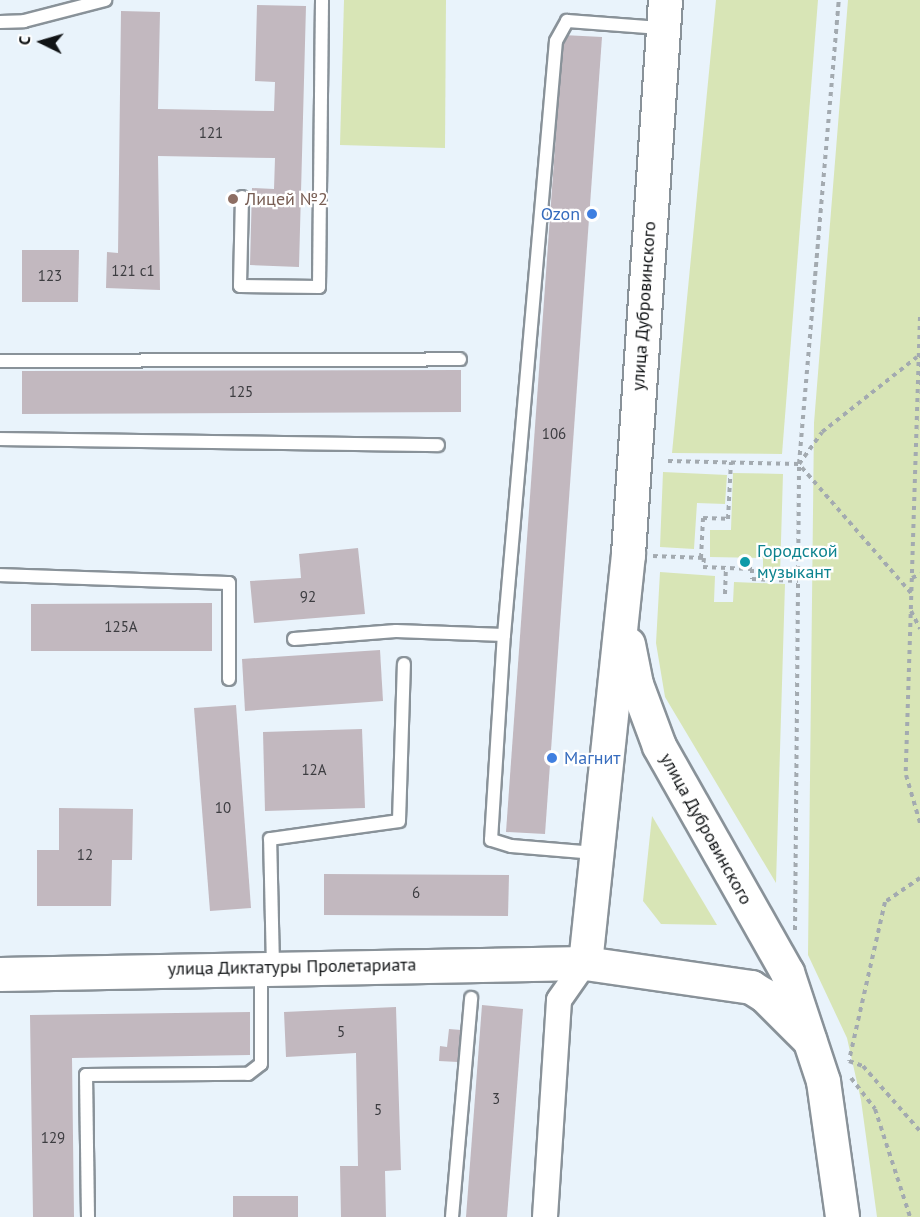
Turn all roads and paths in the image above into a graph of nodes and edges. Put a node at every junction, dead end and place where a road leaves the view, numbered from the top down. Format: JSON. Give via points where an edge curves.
{"nodes":[{"id":1,"x":105,"y":0,"type":"edge"},
{"id":2,"x":322,"y":0,"type":"edge"},
{"id":3,"x":839,"y":0,"type":"edge"},
{"id":4,"x":664,"y":14,"type":"edge"},
{"id":5,"x":0,"y":22,"type":"edge"},
{"id":6,"x":242,"y":197,"type":"dead end"},
{"id":7,"x":920,"y":317,"type":"edge"},
{"id":8,"x":919,"y":343,"type":"edge"},
{"id":9,"x":917,"y":356,"type":"junction"},
{"id":10,"x":460,"y":359,"type":"dead end"},
{"id":11,"x":0,"y":361,"type":"edge"},
{"id":12,"x":919,"y":369,"type":"edge"},
{"id":13,"x":0,"y":439,"type":"edge"},
{"id":14,"x":438,"y":445,"type":"dead end"},
{"id":15,"x":668,"y":461,"type":"dead end"},
{"id":16,"x":731,"y":462,"type":"junction"},
{"id":17,"x":799,"y":464,"type":"junction"},
{"id":18,"x":657,"y":556,"type":"dead end"},
{"id":19,"x":701,"y":558,"type":"junction"},
{"id":20,"x":726,"y":568,"type":"junction"},
{"id":21,"x":920,"y":574,"type":"edge"},
{"id":22,"x":0,"y":575,"type":"edge"},
{"id":23,"x":912,"y":579,"type":"junction"},
{"id":24,"x":798,"y":581,"type":"junction"},
{"id":25,"x":911,"y":593,"type":"junction"},
{"id":26,"x":725,"y":594,"type":"dead end"},
{"id":27,"x":911,"y":611,"type":"junction"},
{"id":28,"x":622,"y":612,"type":"junction"},
{"id":29,"x":920,"y":629,"type":"edge"},
{"id":30,"x":504,"y":635,"type":"junction"},
{"id":31,"x":294,"y":639,"type":"dead end"},
{"id":32,"x":404,"y":664,"type":"dead end"},
{"id":33,"x":229,"y":679,"type":"dead end"},
{"id":34,"x":920,"y":823,"type":"edge"},
{"id":35,"x":597,"y":853,"type":"junction"},
{"id":36,"x":920,"y":878,"type":"edge"},
{"id":37,"x":795,"y":939,"type":"dead end"},
{"id":38,"x":585,"y":963,"type":"junction"},
{"id":39,"x":267,"y":967,"type":"junction"},
{"id":40,"x":0,"y":974,"type":"edge"},
{"id":41,"x":471,"y":998,"type":"dead end"},
{"id":42,"x":809,"y":1040,"type":"junction"},
{"id":43,"x":850,"y":1077,"type":"dead end"},
{"id":44,"x":920,"y":1131,"type":"edge"},
{"id":45,"x":88,"y":1217,"type":"edge"},
{"id":46,"x":452,"y":1217,"type":"edge"},
{"id":47,"x":544,"y":1217,"type":"edge"},
{"id":48,"x":842,"y":1217,"type":"edge"},
{"id":49,"x":910,"y":1217,"type":"edge"}],
"edges":[{"from":1,"to":5,"type":"lane","via":[[24,21]]},
{"from":2,"to":6,"type":"lane","via":[[320,287],[240,286]]},
{"from":3,"to":17,"type":"path"},
{"from":4,"to":28,"type":"main road","name":"улица Дубровинского"},
{"from":4,"to":30,"type":"lane","via":[[567,21],[556,40]]},
{"from":7,"to":8,"type":"path"},
{"from":8,"to":9,"type":"path"},
{"from":9,"to":12,"type":"path"},
{"from":9,"to":17,"type":"path","via":[[822,432]]},
{"from":10,"to":11,"type":"lane"},
{"from":12,"to":23,"type":"path"},
{"from":13,"to":14,"type":"lane"},
{"from":15,"to":16,"type":"path"},
{"from":16,"to":17,"type":"path"},
{"from":16,"to":19,"type":"path","via":[[728,519],[704,518]]},
{"from":17,"to":24,"type":"path"},
{"from":17,"to":25,"type":"path"},
{"from":18,"to":19,"type":"path"},
{"from":19,"to":20,"type":"path","via":[[703,567]]},
{"from":20,"to":24,"type":"path","via":[[753,569],[752,579]]},
{"from":20,"to":26,"type":"path"},
{"from":21,"to":23,"type":"path"},
{"from":22,"to":33,"type":"lane","via":[[229,583]]},
{"from":23,"to":25,"type":"path"},
{"from":24,"to":37,"type":"path"},
{"from":25,"to":27,"type":"path"},
{"from":27,"to":29,"type":"path"},
{"from":27,"to":34,"type":"path","via":[[906,775]]},
{"from":28,"to":35,"type":"main road","name":"улица Дубровинского"},
{"from":28,"to":42,"type":"main road","name":"улица Дубровинского","via":[[636,684],[659,746],[787,972]]},
{"from":30,"to":31,"type":"lane","via":[[396,631]]},
{"from":30,"to":35,"type":"lane","via":[[491,840],[511,846]]},
{"from":32,"to":39,"type":"lane","via":[[399,821],[270,839]]},
{"from":35,"to":38,"type":"main road","name":"улица Дубровинского"},
{"from":36,"to":44,"type":"path","via":[[885,902],[849,1061],[863,1066]]},
{"from":38,"to":39,"type":"main road","name":"улица Диктатуры Пролетариата"},
{"from":38,"to":42,"type":"main road","name":"улица Дубровинского","via":[[751,987]]},
{"from":38,"to":47,"type":"street","name":"улица Дубровинского","via":[[559,1000]]},
{"from":39,"to":40,"type":"main road","name":"улица Диктатуры Пролетариата"},
{"from":39,"to":45,"type":"lane","via":[[261,1064],[248,1074],[86,1075]]},
{"from":41,"to":46,"type":"lane"},
{"from":42,"to":48,"type":"main road","name":"улица Дубровинского","via":[[823,1081],[833,1134]]},
{"from":43,"to":49,"type":"path","via":[[874,1108]]}]}
